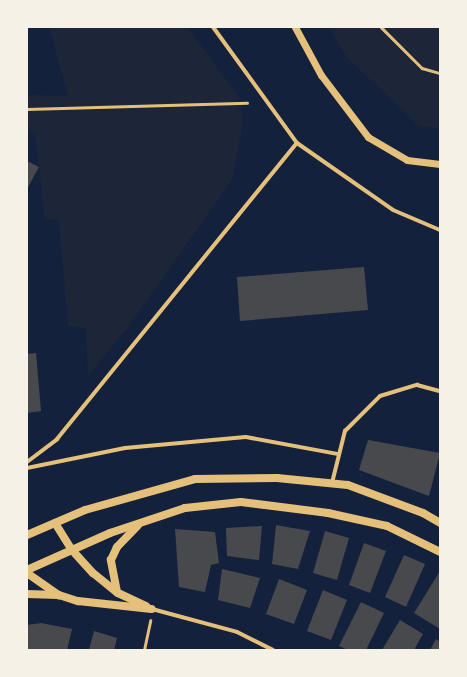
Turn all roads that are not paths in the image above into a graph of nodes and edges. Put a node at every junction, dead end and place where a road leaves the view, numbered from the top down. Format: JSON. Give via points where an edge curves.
{"nodes":[{"id":1,"x":213,"y":27,"type":"edge"},
{"id":2,"x":295,"y":27,"type":"edge"},
{"id":3,"x":297,"y":143,"type":"junction"},
{"id":4,"x":440,"y":164,"type":"edge"},
{"id":5,"x":440,"y":230,"type":"edge"},
{"id":6,"x":440,"y":391,"type":"edge"},
{"id":7,"x":338,"y":454,"type":"junction"},
{"id":8,"x":27,"y":462,"type":"edge"},
{"id":9,"x":27,"y":468,"type":"edge"},
{"id":10,"x":332,"y":484,"type":"junction"},
{"id":11,"x":55,"y":523,"type":"junction"},
{"id":12,"x":140,"y":523,"type":"junction"},
{"id":13,"x":440,"y":523,"type":"edge"},
{"id":14,"x":27,"y":535,"type":"edge"},
{"id":15,"x":72,"y":550,"type":"junction"},
{"id":16,"x":440,"y":552,"type":"edge"},
{"id":17,"x":27,"y":571,"type":"edge"},
{"id":18,"x":118,"y":593,"type":"junction"},
{"id":19,"x":27,"y":594,"type":"edge"},
{"id":20,"x":59,"y":595,"type":"junction"},
{"id":21,"x":152,"y":609,"type":"junction"},
{"id":22,"x":273,"y":650,"type":"edge"}],
"edges":[{"from":1,"to":3,"type":"street"},
{"from":2,"to":4,"type":"street","via":[[321,75],[368,137],[407,160]]},
{"from":3,"to":5,"type":"street","via":[[393,210]]},
{"from":3,"to":8,"type":"street","via":[[56,439]]},
{"from":6,"to":7,"type":"street","via":[[417,385],[380,396],[345,431]]},
{"from":7,"to":9,"type":"street","via":[[246,437],[125,448]]},
{"from":7,"to":10,"type":"street"},
{"from":10,"to":11,"type":"main road","via":[[277,478],[195,479],[85,510]]},
{"from":10,"to":13,"type":"main road","via":[[348,485],[423,513]]},
{"from":11,"to":14,"type":"main road"},
{"from":11,"to":15,"type":"main road"},
{"from":12,"to":15,"type":"main road"},
{"from":12,"to":16,"type":"main road","via":[[185,508],[241,502],[328,513],[387,526]]},
{"from":12,"to":18,"type":"main road","via":[[117,546],[111,560]]},
{"from":15,"to":17,"type":"main road"},
{"from":15,"to":18,"type":"main road"},
{"from":17,"to":20,"type":"main road"},
{"from":18,"to":21,"type":"main road"},
{"from":19,"to":20,"type":"main road"},
{"from":20,"to":21,"type":"main road","via":[[89,604]]},
{"from":21,"to":22,"type":"street","via":[[237,632]]}]}
